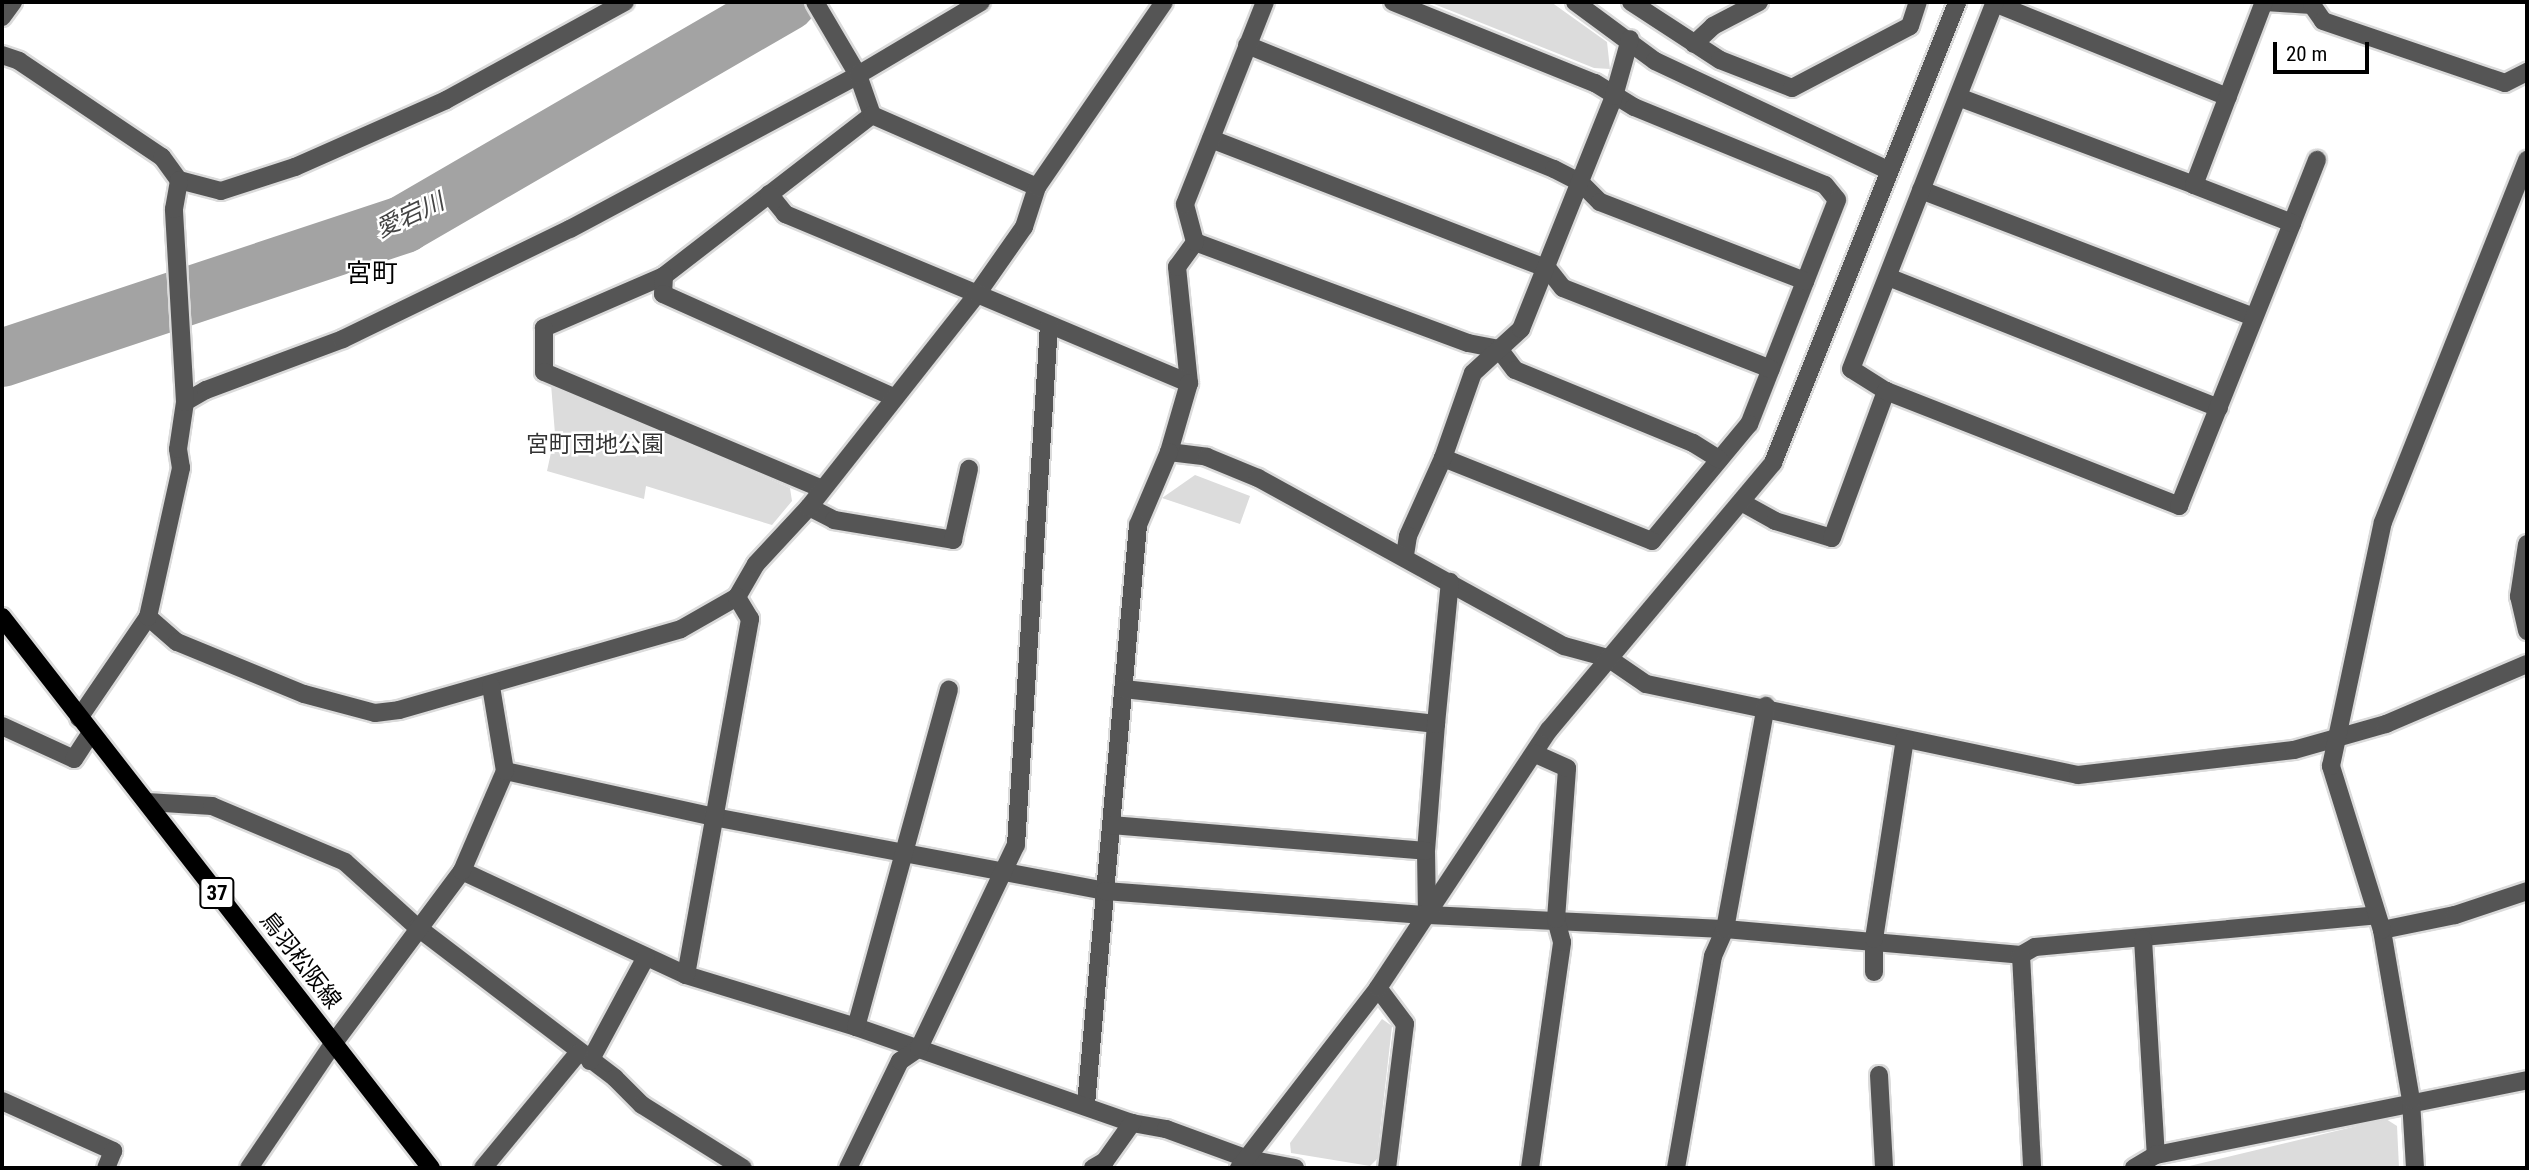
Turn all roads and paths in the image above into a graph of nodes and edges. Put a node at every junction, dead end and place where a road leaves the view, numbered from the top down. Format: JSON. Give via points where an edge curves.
{"nodes":[{"id":1,"x":13,"y":2,"type":"edge"},
{"id":2,"x":625,"y":2,"type":"edge"},
{"id":3,"x":815,"y":2,"type":"edge"},
{"id":4,"x":981,"y":2,"type":"edge"},
{"id":5,"x":1164,"y":2,"type":"edge"},
{"id":6,"x":1265,"y":2,"type":"edge"},
{"id":7,"x":1393,"y":2,"type":"edge"},
{"id":8,"x":1575,"y":2,"type":"edge"},
{"id":9,"x":1632,"y":2,"type":"edge"},
{"id":10,"x":1759,"y":2,"type":"edge"},
{"id":11,"x":1918,"y":2,"type":"edge"},
{"id":12,"x":1957,"y":2,"type":"edge"},
{"id":13,"x":1995,"y":2,"type":"edge"},
{"id":14,"x":2264,"y":2,"type":"edge"},
{"id":15,"x":2313,"y":3,"type":"edge"},
{"id":16,"x":2,"y":18,"type":"edge"},
{"id":17,"x":1630,"y":39,"type":"junction"},
{"id":18,"x":1694,"y":44,"type":"junction"},
{"id":19,"x":1247,"y":45,"type":"junction"},
{"id":20,"x":2,"y":55,"type":"edge"},
{"id":21,"x":2527,"y":72,"type":"edge"},
{"id":22,"x":858,"y":75,"type":"junction"},
{"id":23,"x":1614,"y":96,"type":"junction"},
{"id":24,"x":1958,"y":97,"type":"junction"},
{"id":25,"x":2228,"y":97,"type":"junction"},
{"id":26,"x":872,"y":115,"type":"junction"},
{"id":27,"x":1211,"y":139,"type":"junction"},
{"id":28,"x":2317,"y":160,"type":"dead end"},
{"id":29,"x":2527,"y":160,"type":"edge"},
{"id":30,"x":1888,"y":170,"type":"junction"},
{"id":31,"x":179,"y":180,"type":"junction"},
{"id":32,"x":1580,"y":182,"type":"junction"},
{"id":33,"x":2194,"y":185,"type":"junction"},
{"id":34,"x":1037,"y":187,"type":"junction"},
{"id":35,"x":1921,"y":190,"type":"junction"},
{"id":36,"x":769,"y":194,"type":"junction"},
{"id":37,"x":2292,"y":223,"type":"junction"},
{"id":38,"x":1195,"y":242,"type":"junction"},
{"id":39,"x":1548,"y":269,"type":"junction"},
{"id":40,"x":663,"y":276,"type":"junction"},
{"id":41,"x":1888,"y":277,"type":"junction"},
{"id":42,"x":1805,"y":281,"type":"junction"},
{"id":43,"x":977,"y":294,"type":"junction"},
{"id":44,"x":2255,"y":317,"type":"junction"},
{"id":45,"x":1049,"y":325,"type":"junction"},
{"id":46,"x":1499,"y":349,"type":"junction"},
{"id":47,"x":1771,"y":369,"type":"junction"},
{"id":48,"x":1189,"y":383,"type":"junction"},
{"id":49,"x":1886,"y":391,"type":"junction"},
{"id":50,"x":895,"y":398,"type":"junction"},
{"id":51,"x":185,"y":402,"type":"junction"},
{"id":52,"x":2219,"y":408,"type":"junction"},
{"id":53,"x":1169,"y":452,"type":"junction"},
{"id":54,"x":1443,"y":458,"type":"junction"},
{"id":55,"x":1719,"y":459,"type":"junction"},
{"id":56,"x":969,"y":469,"type":"dead end"},
{"id":57,"x":822,"y":489,"type":"junction"},
{"id":58,"x":1741,"y":502,"type":"junction"},
{"id":59,"x":809,"y":507,"type":"junction"},
{"id":60,"x":2527,"y":544,"type":"edge"},
{"id":61,"x":1405,"y":556,"type":"junction"},
{"id":62,"x":1450,"y":582,"type":"junction"},
{"id":63,"x":737,"y":597,"type":"junction"},
{"id":64,"x":2,"y":617,"type":"edge"},
{"id":65,"x":148,"y":617,"type":"junction"},
{"id":66,"x":2527,"y":631,"type":"edge"},
{"id":67,"x":1608,"y":658,"type":"junction"},
{"id":68,"x":2527,"y":664,"type":"edge"},
{"id":69,"x":491,"y":686,"type":"junction"},
{"id":70,"x":949,"y":690,"type":"dead end"},
{"id":71,"x":1124,"y":690,"type":"junction"},
{"id":72,"x":1766,"y":706,"type":"junction"},
{"id":73,"x":79,"y":718,"type":"junction"},
{"id":74,"x":1436,"y":724,"type":"junction"},
{"id":75,"x":2,"y":726,"type":"edge"},
{"id":76,"x":91,"y":733,"type":"junction"},
{"id":77,"x":2337,"y":737,"type":"junction"},
{"id":78,"x":1905,"y":739,"type":"junction"},
{"id":79,"x":1535,"y":754,"type":"junction"},
{"id":80,"x":505,"y":771,"type":"junction"},
{"id":81,"x":147,"y":802,"type":"junction"},
{"id":82,"x":714,"y":817,"type":"junction"},
{"id":83,"x":1111,"y":825,"type":"junction"},
{"id":84,"x":1426,"y":850,"type":"junction"},
{"id":85,"x":903,"y":855,"type":"junction"},
{"id":86,"x":462,"y":872,"type":"junction"},
{"id":87,"x":1006,"y":873,"type":"junction"},
{"id":88,"x":1105,"y":891,"type":"junction"},
{"id":89,"x":2527,"y":891,"type":"edge"},
{"id":90,"x":1427,"y":915,"type":"junction"},
{"id":91,"x":1556,"y":919,"type":"junction"},
{"id":92,"x":2379,"y":923,"type":"junction"},
{"id":93,"x":417,"y":927,"type":"junction"},
{"id":94,"x":1725,"y":929,"type":"junction"},
{"id":95,"x":1874,"y":939,"type":"junction"},
{"id":96,"x":2143,"y":939,"type":"junction"},
{"id":97,"x":2021,"y":955,"type":"junction"},
{"id":98,"x":646,"y":957,"type":"junction"},
{"id":99,"x":1874,"y":972,"type":"dead end"},
{"id":100,"x":686,"y":975,"type":"junction"},
{"id":101,"x":1378,"y":988,"type":"junction"},
{"id":102,"x":856,"y":1027,"type":"junction"},
{"id":103,"x":333,"y":1044,"type":"junction"},
{"id":104,"x":919,"y":1048,"type":"junction"},
{"id":105,"x":584,"y":1057,"type":"junction"},
{"id":106,"x":1879,"y":1075,"type":"dead end"},
{"id":107,"x":2527,"y":1080,"type":"edge"},
{"id":108,"x":2411,"y":1100,"type":"junction"},
{"id":109,"x":2,"y":1101,"type":"edge"},
{"id":110,"x":1086,"y":1104,"type":"junction"},
{"id":111,"x":1132,"y":1123,"type":"junction"},
{"id":112,"x":2156,"y":1155,"type":"junction"},
{"id":113,"x":1243,"y":1164,"type":"edge"},
{"id":114,"x":106,"y":1168,"type":"edge"},
{"id":115,"x":249,"y":1168,"type":"edge"},
{"id":116,"x":431,"y":1168,"type":"edge"},
{"id":117,"x":483,"y":1168,"type":"edge"},
{"id":118,"x":743,"y":1168,"type":"edge"},
{"id":119,"x":848,"y":1168,"type":"edge"},
{"id":120,"x":1093,"y":1168,"type":"edge"},
{"id":121,"x":1295,"y":1168,"type":"edge"},
{"id":122,"x":1387,"y":1168,"type":"edge"},
{"id":123,"x":1530,"y":1168,"type":"edge"},
{"id":124,"x":1676,"y":1168,"type":"edge"},
{"id":125,"x":1884,"y":1168,"type":"edge"},
{"id":126,"x":2032,"y":1168,"type":"edge"},
{"id":127,"x":2134,"y":1168,"type":"edge"},
{"id":128,"x":2415,"y":1168,"type":"edge"}],
"edges":[{"from":1,"to":16,"type":"street"},
{"from":2,"to":31,"type":"street","via":[[515,66],[295,167],[221,191]]},
{"from":3,"to":22,"type":"street"},
{"from":4,"to":22,"type":"street"},
{"from":5,"to":34,"type":"street"},
{"from":6,"to":19,"type":"street"},
{"from":7,"to":23,"type":"street","via":[[1595,83]]},
{"from":8,"to":17,"type":"street"},
{"from":9,"to":18,"type":"street"},
{"from":10,"to":18,"type":"street","via":[[1713,26]]},
{"from":11,"to":18,"type":"street","via":[[1910,26],[1792,88],[1720,60]]},
{"from":12,"to":30,"type":"street"},
{"from":13,"to":24,"type":"street"},
{"from":13,"to":25,"type":"street"},
{"from":14,"to":15,"type":"street"},
{"from":14,"to":25,"type":"street"},
{"from":15,"to":21,"type":"street","via":[[2323,21],[2505,83]]},
{"from":17,"to":23,"type":"street"},
{"from":17,"to":30,"type":"street","via":[[1655,61]]},
{"from":19,"to":27,"type":"street"},
{"from":19,"to":32,"type":"street"},
{"from":20,"to":31,"type":"street","via":[[19,61],[162,157]]},
{"from":22,"to":26,"type":"street"},
{"from":22,"to":51,"type":"street","via":[[558,235],[343,339]]},
{"from":23,"to":32,"type":"street"},
{"from":23,"to":42,"type":"street","via":[[1825,185],[1838,200]]},
{"from":24,"to":33,"type":"street"},
{"from":24,"to":35,"type":"street"},
{"from":25,"to":33,"type":"street"},
{"from":26,"to":34,"type":"street"},
{"from":26,"to":36,"type":"street"},
{"from":27,"to":38,"type":"street","via":[[1185,204]]},
{"from":27,"to":39,"type":"street"},
{"from":28,"to":37,"type":"street"},
{"from":29,"to":77,"type":"street","via":[[2383,523]]},
{"from":30,"to":58,"type":"street","via":[[1773,463]]},
{"from":31,"to":51,"type":"street","via":[[174,209]]},
{"from":32,"to":39,"type":"street"},
{"from":32,"to":42,"type":"street","via":[[1600,202]]},
{"from":33,"to":37,"type":"street"},
{"from":34,"to":43,"type":"street","via":[[1024,227]]},
{"from":35,"to":41,"type":"street"},
{"from":35,"to":44,"type":"street"},
{"from":36,"to":40,"type":"street"},
{"from":36,"to":43,"type":"street","via":[[785,214]]},
{"from":37,"to":44,"type":"street"},
{"from":38,"to":46,"type":"street","via":[[1468,344]]},
{"from":38,"to":48,"type":"street","via":[[1177,267]]},
{"from":39,"to":46,"type":"street","via":[[1521,329]]},
{"from":39,"to":47,"type":"street","via":[[1563,288]]},
{"from":40,"to":50,"type":"street","via":[[663,294]]},
{"from":40,"to":57,"type":"street","via":[[544,328],[544,372]]},
{"from":41,"to":49,"type":"street","via":[[1851,369]]},
{"from":41,"to":52,"type":"street"},
{"from":42,"to":47,"type":"street"},
{"from":43,"to":45,"type":"street"},
{"from":43,"to":50,"type":"street"},
{"from":44,"to":52,"type":"street"},
{"from":45,"to":48,"type":"street"},
{"from":45,"to":87,"type":"street","via":[[1020,820]]},
{"from":46,"to":54,"type":"street","via":[[1473,373]]},
{"from":46,"to":55,"type":"street","via":[[1515,370],[1693,443]]},
{"from":47,"to":55,"type":"street","via":[[1749,424]]},
{"from":48,"to":53,"type":"street"},
{"from":49,"to":52,"type":"street","via":[[2179,506]]},
{"from":49,"to":58,"type":"street","via":[[1832,538],[1775,521]]},
{"from":50,"to":57,"type":"street"},
{"from":51,"to":65,"type":"street","via":[[178,449],[181,468]]},
{"from":53,"to":61,"type":"street","via":[[1208,457],[1258,478]]},
{"from":53,"to":71,"type":"street","via":[[1138,525]]},
{"from":54,"to":55,"type":"street","via":[[1652,541]]},
{"from":54,"to":61,"type":"street","via":[[1408,536]]},
{"from":56,"to":59,"type":"street","via":[[953,540],[834,520]]},
{"from":57,"to":59,"type":"street"},
{"from":58,"to":67,"type":"street"},
{"from":59,"to":63,"type":"street","via":[[756,564]]},
{"from":60,"to":66,"type":"street","via":[[2519,596]]},
{"from":61,"to":62,"type":"street"},
{"from":62,"to":67,"type":"street","via":[[1564,646]]},
{"from":62,"to":74,"type":"street"},
{"from":63,"to":69,"type":"street","via":[[681,628]]},
{"from":63,"to":82,"type":"street","via":[[750,619]]},
{"from":64,"to":73,"type":"main road","name":"鳥羽松阪線","number":"37"},
{"from":65,"to":69,"type":"street","via":[[177,642],[261,677],[375,713]]},
{"from":65,"to":73,"type":"street"},
{"from":67,"to":72,"type":"street","via":[[1646,684]]},
{"from":67,"to":79,"type":"street"},
{"from":68,"to":77,"type":"street","via":[[2398,719]]},
{"from":69,"to":80,"type":"street"},
{"from":70,"to":85,"type":"street"},
{"from":71,"to":74,"type":"street"},
{"from":71,"to":83,"type":"street"},
{"from":72,"to":78,"type":"street"},
{"from":72,"to":94,"type":"street"},
{"from":73,"to":76,"type":"main road","name":"鳥羽松阪線","number":"37"},
{"from":74,"to":84,"type":"street"},
{"from":75,"to":76,"type":"street","via":[[74,759]]},
{"from":76,"to":81,"type":"main road","name":"鳥羽松阪線","number":"37"},
{"from":77,"to":78,"type":"street","via":[[2242,758],[2078,775]]},
{"from":77,"to":92,"type":"street","via":[[2331,766]]},
{"from":78,"to":95,"type":"street"},
{"from":79,"to":90,"type":"street"},
{"from":79,"to":91,"type":"street","via":[[1567,768]]},
{"from":80,"to":82,"type":"street"},
{"from":80,"to":86,"type":"street"},
{"from":81,"to":93,"type":"street","via":[[212,806],[320,850],[345,862]]},
{"from":81,"to":103,"type":"main road","name":"鳥羽松阪線","number":"37"},
{"from":82,"to":85,"type":"street"},
{"from":82,"to":100,"type":"street"},
{"from":83,"to":84,"type":"street"},
{"from":83,"to":88,"type":"street"},
{"from":84,"to":90,"type":"street"},
{"from":85,"to":87,"type":"street"},
{"from":85,"to":102,"type":"street"},
{"from":86,"to":93,"type":"street"},
{"from":86,"to":98,"type":"street"},
{"from":87,"to":88,"type":"street"},
{"from":87,"to":104,"type":"street"},
{"from":88,"to":90,"type":"street"},
{"from":88,"to":110,"type":"street"},
{"from":89,"to":92,"type":"street","via":[[2455,915]]},
{"from":90,"to":91,"type":"street"},
{"from":90,"to":101,"type":"street"},
{"from":91,"to":94,"type":"street"},
{"from":91,"to":123,"type":"street","via":[[1562,942]]},
{"from":92,"to":96,"type":"street"},
{"from":92,"to":108,"type":"street"},
{"from":93,"to":103,"type":"street"},
{"from":93,"to":105,"type":"street"},
{"from":94,"to":95,"type":"street"},
{"from":94,"to":124,"type":"street","via":[[1713,956]]},
{"from":95,"to":97,"type":"street"},
{"from":95,"to":99,"type":"street"},
{"from":96,"to":97,"type":"street","via":[[2035,947]]},
{"from":96,"to":112,"type":"street"},
{"from":97,"to":126,"type":"street"},
{"from":98,"to":100,"type":"street"},
{"from":98,"to":105,"type":"street"},
{"from":100,"to":102,"type":"street"},
{"from":101,"to":113,"type":"street"},
{"from":101,"to":122,"type":"street","via":[[1405,1024]]},
{"from":102,"to":104,"type":"street"},
{"from":103,"to":115,"type":"street"},
{"from":103,"to":116,"type":"main road","name":"鳥羽松阪線","number":"37"},
{"from":104,"to":110,"type":"street"},
{"from":104,"to":119,"type":"street","via":[[900,1061]]},
{"from":105,"to":117,"type":"street"},
{"from":105,"to":118,"type":"street","via":[[642,1105]]},
{"from":106,"to":125,"type":"street"},
{"from":107,"to":108,"type":"street"},
{"from":108,"to":112,"type":"street"},
{"from":108,"to":128,"type":"street"},
{"from":109,"to":114,"type":"street","via":[[113,1151]]},
{"from":110,"to":111,"type":"street"},
{"from":111,"to":113,"type":"street","via":[[1166,1129]]},
{"from":111,"to":120,"type":"street","via":[[1105,1161]]},
{"from":112,"to":127,"type":"street"},
{"from":113,"to":121,"type":"street"}]}
